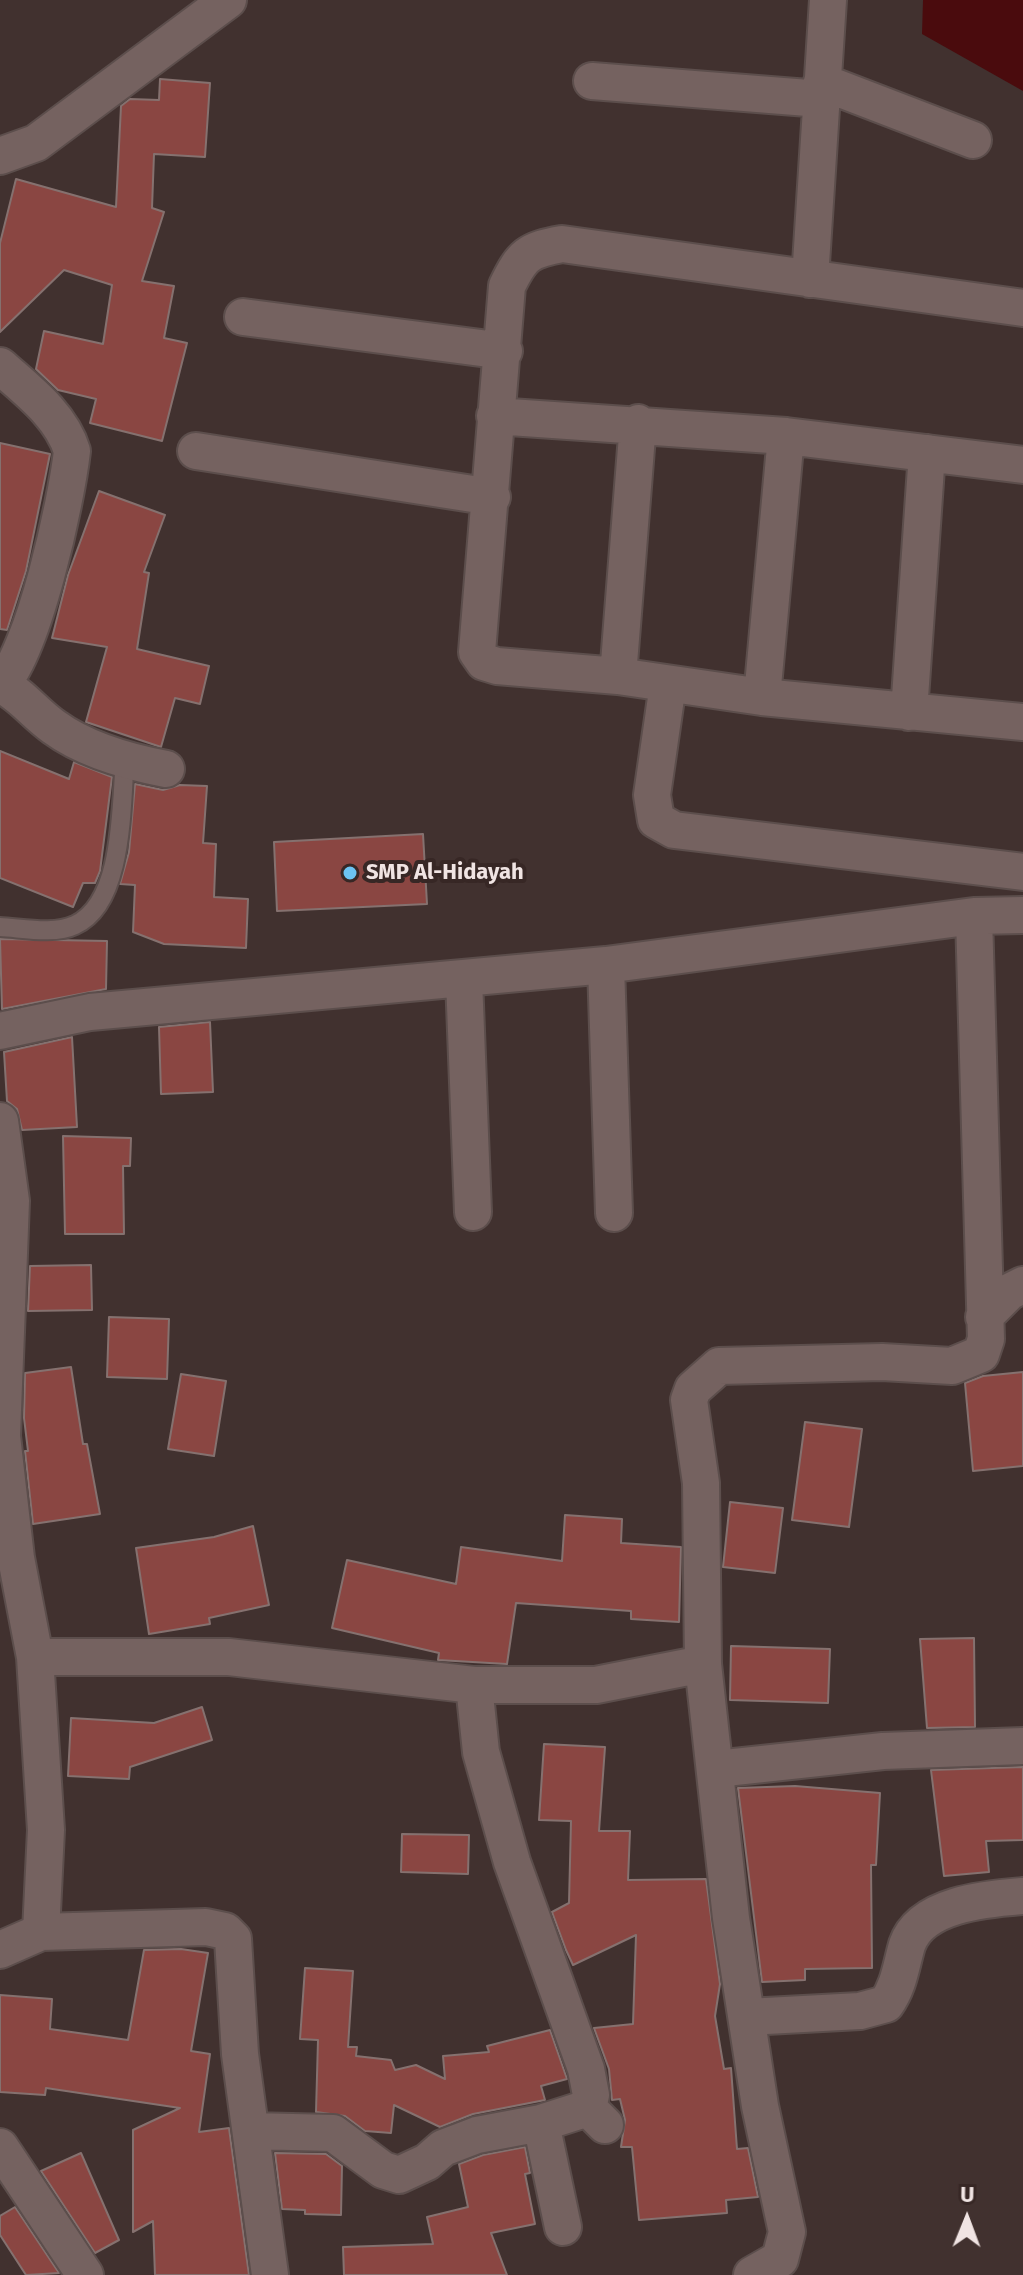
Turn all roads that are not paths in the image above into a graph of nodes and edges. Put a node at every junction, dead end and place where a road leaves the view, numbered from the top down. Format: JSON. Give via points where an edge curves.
{"nodes":[{"id":1,"x":228,"y":0,"type":"edge"},
{"id":2,"x":828,"y":0,"type":"edge"},
{"id":3,"x":592,"y":81,"type":"dead end"},
{"id":4,"x":822,"y":91,"type":"junction"},
{"id":5,"x":973,"y":140,"type":"dead end"},
{"id":6,"x":0,"y":156,"type":"edge"},
{"id":7,"x":810,"y":279,"type":"junction"},
{"id":8,"x":1023,"y":308,"type":"edge"},
{"id":9,"x":243,"y":317,"type":"dead end"},
{"id":10,"x":504,"y":351,"type":"junction"},
{"id":11,"x":0,"y":366,"type":"edge"},
{"id":12,"x":495,"y":416,"type":"junction"},
{"id":13,"x":638,"y":423,"type":"junction"},
{"id":14,"x":786,"y":436,"type":"junction"},
{"id":15,"x":196,"y":451,"type":"dead end"},
{"id":16,"x":927,"y":453,"type":"junction"},
{"id":17,"x":1023,"y":465,"type":"edge"},
{"id":18,"x":492,"y":497,"type":"junction"},
{"id":19,"x":618,"y":676,"type":"junction"},
{"id":20,"x":668,"y":684,"type":"junction"},
{"id":21,"x":1,"y":685,"type":"edge"},
{"id":22,"x":762,"y":697,"type":"junction"},
{"id":23,"x":909,"y":712,"type":"junction"},
{"id":24,"x":1023,"y":722,"type":"edge"},
{"id":25,"x":125,"y":758,"type":"junction"},
{"id":26,"x":166,"y":769,"type":"dead end"},
{"id":27,"x":1023,"y":872,"type":"edge"},
{"id":28,"x":1023,"y":915,"type":"edge"},
{"id":29,"x":974,"y":916,"type":"junction"},
{"id":30,"x":0,"y":927,"type":"edge"},
{"id":31,"x":606,"y":965,"type":"junction"},
{"id":32,"x":464,"y":979,"type":"junction"},
{"id":33,"x":0,"y":1031,"type":"edge"},
{"id":34,"x":0,"y":1121,"type":"edge"},
{"id":35,"x":473,"y":1212,"type":"dead end"},
{"id":36,"x":614,"y":1213,"type":"dead end"},
{"id":37,"x":1023,"y":1285,"type":"edge"},
{"id":38,"x":984,"y":1317,"type":"junction"},
{"id":39,"x":35,"y":1657,"type":"junction"},
{"id":40,"x":703,"y":1664,"type":"junction"},
{"id":41,"x":474,"y":1685,"type":"junction"},
{"id":42,"x":1023,"y":1746,"type":"edge"},
{"id":43,"x":716,"y":1769,"type":"junction"},
{"id":44,"x":1023,"y":1896,"type":"edge"},
{"id":45,"x":41,"y":1932,"type":"junction"},
{"id":46,"x":0,"y":1950,"type":"edge"},
{"id":47,"x":747,"y":2017,"type":"junction"},
{"id":48,"x":541,"y":2123,"type":"junction"},
{"id":49,"x":251,"y":2131,"type":"junction"},
{"id":50,"x":0,"y":2147,"type":"edge"},
{"id":51,"x":563,"y":2227,"type":"dead end"},
{"id":52,"x":85,"y":2275,"type":"edge"},
{"id":53,"x":270,"y":2275,"type":"edge"},
{"id":54,"x":752,"y":2275,"type":"edge"}],
"edges":[{"from":1,"to":6,"type":"street","via":[[36,143]]},
{"from":2,"to":4,"type":"street"},
{"from":3,"to":4,"type":"street"},
{"from":4,"to":5,"type":"street"},
{"from":4,"to":7,"type":"street"},
{"from":7,"to":8,"type":"street"},
{"from":7,"to":10,"type":"street","via":[[562,244],[541,248],[520,259],[507,286]]},
{"from":9,"to":10,"type":"street"},
{"from":10,"to":12,"type":"street"},
{"from":11,"to":21,"type":"street","via":[[40,401],[66,433],[72,451],[30,634],[16,667]]},
{"from":12,"to":13,"type":"street"},
{"from":12,"to":18,"type":"street"},
{"from":13,"to":14,"type":"street"},
{"from":13,"to":19,"type":"street"},
{"from":14,"to":16,"type":"street"},
{"from":14,"to":22,"type":"street"},
{"from":15,"to":18,"type":"street"},
{"from":16,"to":17,"type":"street"},
{"from":16,"to":23,"type":"street"},
{"from":18,"to":19,"type":"street","via":[[477,652],[484,662]]},
{"from":19,"to":20,"type":"street"},
{"from":20,"to":22,"type":"street"},
{"from":20,"to":27,"type":"street","via":[[652,795],[656,820],[674,830]]},
{"from":21,"to":25,"type":"street","via":[[58,730]]},
{"from":22,"to":23,"type":"street"},
{"from":23,"to":24,"type":"street"},
{"from":25,"to":26,"type":"street"},
{"from":25,"to":30,"type":"lane","via":[[115,862],[100,903],[77,925],[61,929]]},
{"from":28,"to":29,"type":"street"},
{"from":29,"to":31,"type":"street"},
{"from":29,"to":38,"type":"street"},
{"from":31,"to":32,"type":"street"},
{"from":31,"to":36,"type":"street"},
{"from":32,"to":33,"type":"street","via":[[90,1012]]},
{"from":32,"to":35,"type":"street"},
{"from":34,"to":39,"type":"street","via":[[11,1201],[2,1436],[16,1558]]},
{"from":37,"to":38,"type":"street"},
{"from":38,"to":40,"type":"street","via":[[981,1354],[952,1366],[719,1366],[693,1389],[689,1400],[701,1483]]},
{"from":39,"to":41,"type":"street","via":[[229,1657]]},
{"from":39,"to":45,"type":"street","via":[[46,1830]]},
{"from":40,"to":41,"type":"street","via":[[596,1685]]},
{"from":40,"to":43,"type":"street"},
{"from":41,"to":48,"type":"street","via":[[481,1752],[512,1862],[586,2069],[597,2116]]},
{"from":42,"to":43,"type":"street","via":[[883,1751]]},
{"from":43,"to":47,"type":"street"},
{"from":44,"to":47,"type":"street","via":[[940,1912],[917,1925],[886,2004],[860,2011]]},
{"from":45,"to":46,"type":"street"},
{"from":45,"to":49,"type":"street","via":[[206,1927],[225,1931],[236,1954],[240,2054]]},
{"from":47,"to":54,"type":"street","via":[[787,2232],[780,2259]]},
{"from":48,"to":49,"type":"street","via":[[477,2135],[399,2175],[383,2170],[333,2133]]},
{"from":48,"to":51,"type":"street"},
{"from":49,"to":53,"type":"street"},
{"from":50,"to":52,"type":"street"}]}
